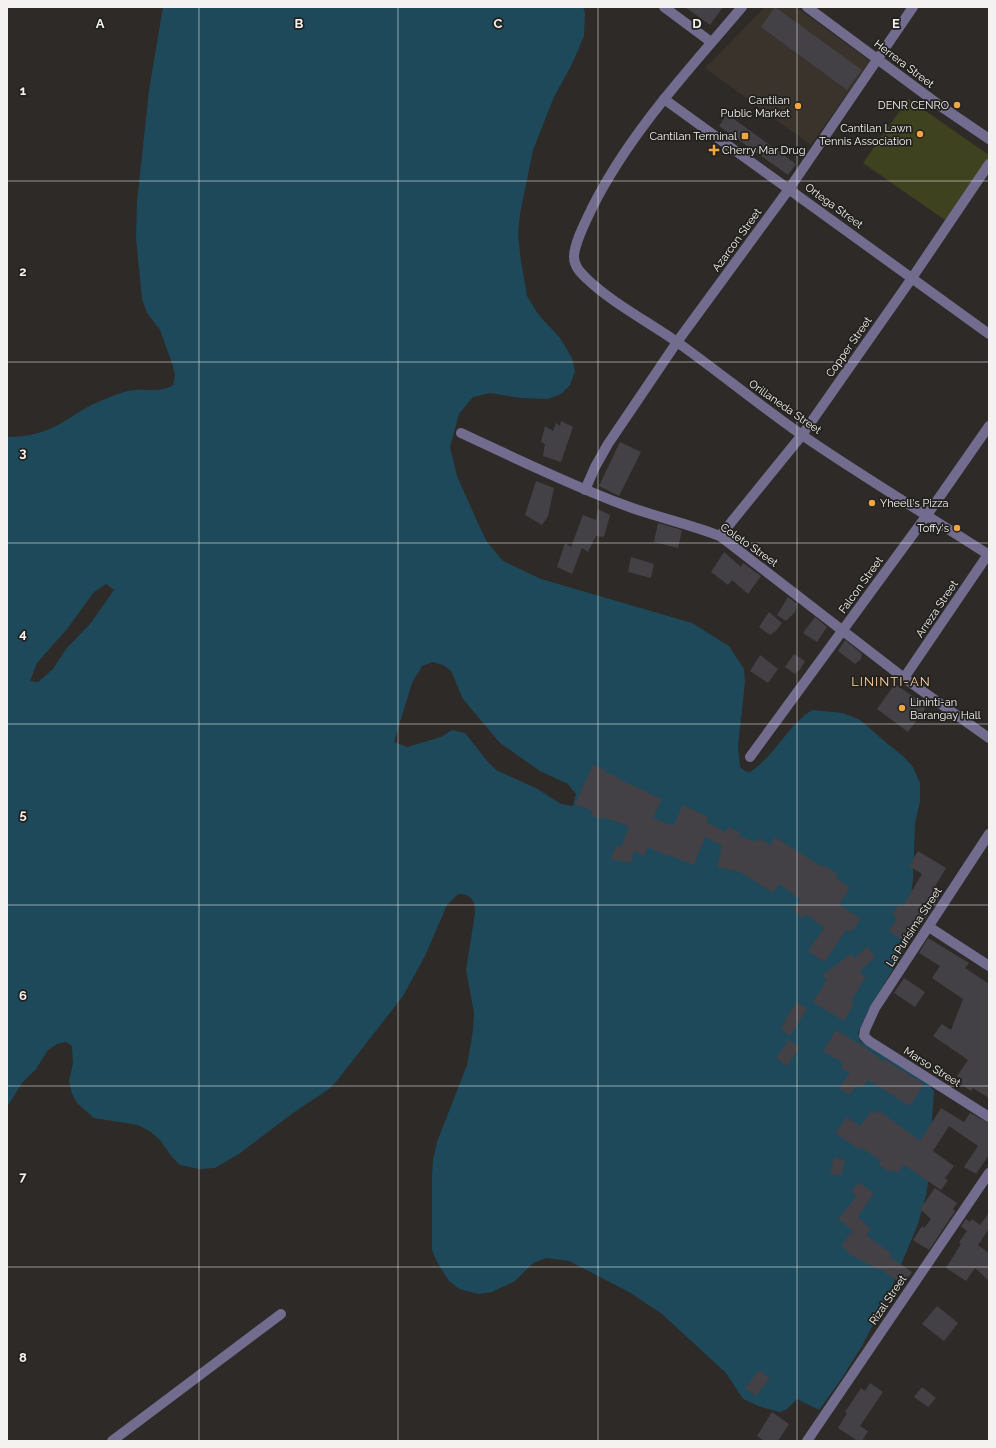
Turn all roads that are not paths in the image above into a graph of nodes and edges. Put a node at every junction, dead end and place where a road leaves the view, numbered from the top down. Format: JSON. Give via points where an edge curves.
{"nodes":[{"id":1,"x":664,"y":7,"type":"edge"},
{"id":2,"x":742,"y":7,"type":"edge"},
{"id":3,"x":807,"y":7,"type":"edge"},
{"id":4,"x":913,"y":7,"type":"edge"},
{"id":5,"x":711,"y":42,"type":"junction"},
{"id":6,"x":878,"y":59,"type":"junction"},
{"id":7,"x":664,"y":99,"type":"junction"},
{"id":8,"x":989,"y":139,"type":"edge"},
{"id":9,"x":989,"y":164,"type":"edge"},
{"id":10,"x":789,"y":189,"type":"junction"},
{"id":11,"x":912,"y":278,"type":"junction"},
{"id":12,"x":989,"y":334,"type":"edge"},
{"id":13,"x":677,"y":342,"type":"junction"},
{"id":14,"x":989,"y":426,"type":"edge"},
{"id":15,"x":462,"y":433,"type":"dead end"},
{"id":16,"x":802,"y":435,"type":"junction"},
{"id":17,"x":584,"y":490,"type":"junction"},
{"id":18,"x":927,"y":515,"type":"junction"},
{"id":19,"x":720,"y":536,"type":"junction"},
{"id":20,"x":989,"y":554,"type":"edge"},
{"id":21,"x":843,"y":630,"type":"junction"},
{"id":22,"x":904,"y":678,"type":"junction"},
{"id":23,"x":989,"y":738,"type":"edge"},
{"id":24,"x":750,"y":757,"type":"dead end"},
{"id":25,"x":989,"y":834,"type":"edge"},
{"id":26,"x":929,"y":927,"type":"junction"},
{"id":27,"x":989,"y":966,"type":"edge"},
{"id":28,"x":864,"y":1036,"type":"joint"},
{"id":29,"x":989,"y":1117,"type":"edge"},
{"id":30,"x":989,"y":1173,"type":"edge"},
{"id":31,"x":281,"y":1314,"type":"dead end"},
{"id":32,"x":112,"y":1441,"type":"edge"},
{"id":33,"x":807,"y":1441,"type":"edge"}],
"edges":[{"from":1,"to":5,"type":"street"},
{"from":2,"to":5,"type":"street"},
{"from":3,"to":6,"type":"street","name":"Herrera Street"},
{"from":4,"to":6,"type":"street","name":"Azarcon Street"},
{"from":5,"to":7,"type":"street"},
{"from":6,"to":8,"type":"street","name":"Herrera Street"},
{"from":6,"to":10,"type":"street","name":"Azarcon Street"},
{"from":7,"to":10,"type":"street","name":"Ortega Street"},
{"from":7,"to":13,"type":"street","name":"Orillaneda Street","via":[[621,156],[602,189],[586,221],[574,259],[576,268],[586,279]]},
{"from":9,"to":11,"type":"street","name":"Copper Street"},
{"from":10,"to":11,"type":"street","name":"Ortega Street"},
{"from":10,"to":13,"type":"street","name":"Azarcon Street"},
{"from":11,"to":12,"type":"street","name":"Ortega Street"},
{"from":11,"to":16,"type":"street","name":"Copper Street"},
{"from":13,"to":16,"type":"street","name":"Orillaneda Street"},
{"from":13,"to":17,"type":"street","name":"Azarcon Street","via":[[608,444]]},
{"from":14,"to":18,"type":"street","name":"Falcon Street"},
{"from":15,"to":17,"type":"street","name":"Coleto Street"},
{"from":16,"to":18,"type":"street","name":"Orillaneda Street"},
{"from":16,"to":19,"type":"street","name":"Copper Street"},
{"from":17,"to":19,"type":"street","name":"Coleto Street"},
{"from":18,"to":20,"type":"street","name":"Orillaneda Street"},
{"from":18,"to":21,"type":"street","name":"Falcon Street"},
{"from":19,"to":21,"type":"street","name":"Coleto Street"},
{"from":20,"to":22,"type":"street","name":"Arreza Street"},
{"from":21,"to":22,"type":"street","name":"Coleto Street"},
{"from":21,"to":24,"type":"street","name":"Falcon Street"},
{"from":22,"to":23,"type":"street","name":"Coleto Street"},
{"from":25,"to":26,"type":"street","name":"La Purisima Street"},
{"from":26,"to":27,"type":"street"},
{"from":26,"to":28,"type":"street","name":"La Purisima Street","via":[[875,1008]]},
{"from":28,"to":29,"type":"street","name":"Marso Street"},
{"from":30,"to":33,"type":"street","name":"Rizal Street"},
{"from":31,"to":32,"type":"street"}]}
